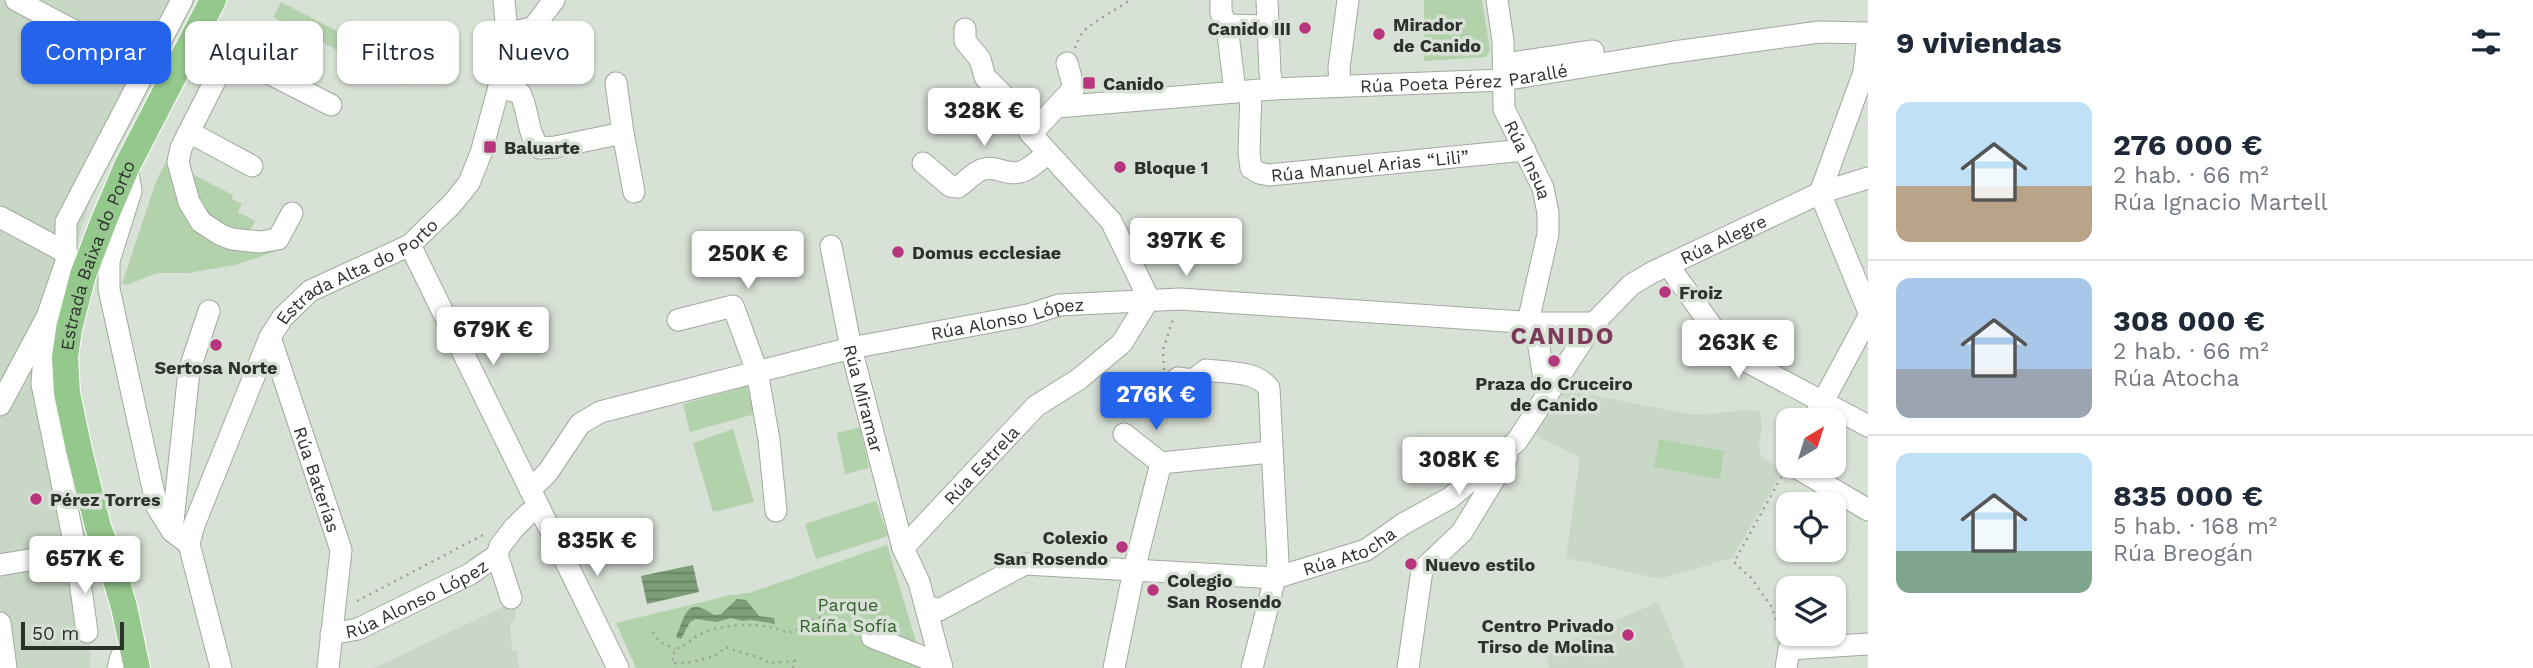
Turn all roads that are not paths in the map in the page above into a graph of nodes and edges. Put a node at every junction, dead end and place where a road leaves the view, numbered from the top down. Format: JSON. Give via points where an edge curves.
{"nodes":[{"id":1,"x":16,"y":0,"type":"edge"},
{"id":2,"x":182,"y":0,"type":"edge"},
{"id":3,"x":213,"y":0,"type":"edge"},
{"id":4,"x":504,"y":0,"type":"edge"},
{"id":5,"x":554,"y":0,"type":"edge"},
{"id":6,"x":1221,"y":0,"type":"edge"},
{"id":7,"x":1267,"y":0,"type":"edge"},
{"id":8,"x":1348,"y":0,"type":"edge"},
{"id":9,"x":1497,"y":0,"type":"edge"},
{"id":10,"x":1868,"y":20,"type":"edge"},
{"id":11,"x":56,"y":21,"type":"edge"},
{"id":12,"x":171,"y":21,"type":"edge"},
{"id":13,"x":202,"y":21,"type":"edge"},
{"id":14,"x":506,"y":21,"type":"edge"},
{"id":15,"x":538,"y":21,"type":"edge"},
{"id":16,"x":1227,"y":25,"type":"junction"},
{"id":17,"x":1267,"y":26,"type":"junction"},
{"id":18,"x":965,"y":29,"type":"dead end"},
{"id":19,"x":1868,"y":34,"type":"edge"},
{"id":20,"x":185,"y":55,"type":"edge"},
{"id":21,"x":1067,"y":64,"type":"road end"},
{"id":22,"x":1504,"y":72,"type":"junction"},
{"id":23,"x":616,"y":83,"type":"dead end"},
{"id":24,"x":138,"y":84,"type":"edge"},
{"id":25,"x":213,"y":84,"type":"edge"},
{"id":26,"x":290,"y":84,"type":"edge"},
{"id":27,"x":499,"y":84,"type":"edge"},
{"id":28,"x":1340,"y":86,"type":"junction"},
{"id":29,"x":499,"y":87,"type":"junction"},
{"id":30,"x":1273,"y":89,"type":"junction"},
{"id":31,"x":1243,"y":91,"type":"junction"},
{"id":32,"x":331,"y":105,"type":"dead end"},
{"id":33,"x":1057,"y":107,"type":"junction"},
{"id":34,"x":189,"y":132,"type":"junction"},
{"id":35,"x":622,"y":134,"type":"junction"},
{"id":36,"x":1031,"y":134,"type":"junction"},
{"id":37,"x":1525,"y":150,"type":"junction"},
{"id":38,"x":1048,"y":153,"type":"junction"},
{"id":39,"x":923,"y":163,"type":"dead end"},
{"id":40,"x":127,"y":166,"type":"junction"},
{"id":41,"x":252,"y":166,"type":"dead end"},
{"id":42,"x":1868,"y":178,"type":"edge"},
{"id":43,"x":634,"y":192,"type":"dead end"},
{"id":44,"x":1820,"y":194,"type":"junction"},
{"id":45,"x":292,"y":213,"type":"dead end"},
{"id":46,"x":0,"y":218,"type":"edge"},
{"id":47,"x":410,"y":246,"type":"junction"},
{"id":48,"x":831,"y":246,"type":"dead end"},
{"id":49,"x":67,"y":253,"type":"junction"},
{"id":50,"x":1668,"y":265,"type":"junction"},
{"id":51,"x":1149,"y":299,"type":"junction"},
{"id":52,"x":1868,"y":310,"type":"edge"},
{"id":53,"x":209,"y":311,"type":"dead end"},
{"id":54,"x":47,"y":317,"type":"junction"},
{"id":55,"x":1868,"y":318,"type":"edge"},
{"id":56,"x":678,"y":320,"type":"dead end"},
{"id":57,"x":1532,"y":322,"type":"junction"},
{"id":58,"x":1594,"y":323,"type":"junction"},
{"id":59,"x":270,"y":337,"type":"junction"},
{"id":60,"x":851,"y":348,"type":"junction"},
{"id":61,"x":19,"y":369,"type":"junction"},
{"id":62,"x":757,"y":371,"type":"junction"},
{"id":63,"x":1178,"y":378,"type":"road end"},
{"id":64,"x":42,"y":384,"type":"junction"},
{"id":65,"x":1547,"y":397,"type":"junction"},
{"id":66,"x":1823,"y":401,"type":"junction"},
{"id":67,"x":0,"y":405,"type":"edge"},
{"id":68,"x":1819,"y":408,"type":"edge"},
{"id":69,"x":1868,"y":426,"type":"edge"},
{"id":70,"x":1124,"y":434,"type":"dead end"},
{"id":71,"x":1517,"y":441,"type":"junction"},
{"id":72,"x":1271,"y":452,"type":"junction"},
{"id":73,"x":1161,"y":463,"type":"junction"},
{"id":74,"x":1804,"y":478,"type":"edge"},
{"id":75,"x":534,"y":498,"type":"junction"},
{"id":76,"x":1868,"y":510,"type":"edge"},
{"id":77,"x":776,"y":511,"type":"dead end"},
{"id":78,"x":98,"y":527,"type":"junction"},
{"id":79,"x":181,"y":537,"type":"junction"},
{"id":80,"x":903,"y":548,"type":"junction"},
{"id":81,"x":76,"y":552,"type":"junction"},
{"id":82,"x":497,"y":555,"type":"junction"},
{"id":83,"x":0,"y":565,"type":"edge"},
{"id":84,"x":1133,"y":570,"type":"junction"},
{"id":85,"x":1275,"y":578,"type":"junction"},
{"id":86,"x":511,"y":598,"type":"dead end"},
{"id":87,"x":927,"y":606,"type":"junction"},
{"id":88,"x":0,"y":623,"type":"edge"},
{"id":89,"x":87,"y":632,"type":"dead end"},
{"id":90,"x":331,"y":634,"type":"junction"},
{"id":91,"x":872,"y":637,"type":"road end"},
{"id":92,"x":1868,"y":644,"type":"edge"},
{"id":93,"x":1788,"y":659,"type":"edge"},
{"id":94,"x":126,"y":666,"type":"edge"},
{"id":95,"x":941,"y":666,"type":"edge"},
{"id":96,"x":6,"y":668,"type":"edge"},
{"id":97,"x":221,"y":668,"type":"edge"},
{"id":98,"x":328,"y":668,"type":"edge"},
{"id":99,"x":618,"y":668,"type":"edge"},
{"id":100,"x":1114,"y":668,"type":"edge"},
{"id":101,"x":1252,"y":668,"type":"edge"},
{"id":102,"x":1408,"y":668,"type":"edge"}],
"edges":[{"from":1,"to":11,"type":"street"},
{"from":2,"to":12,"type":"street"},
{"from":3,"to":13,"type":"main road","name":"Estrada Baixa do Porto"},
{"from":4,"to":14,"type":"street","name":"Estrada Alta do Porto"},
{"from":5,"to":15,"type":"street"},
{"from":6,"to":16,"type":"street"},
{"from":7,"to":17,"type":"street"},
{"from":8,"to":28,"type":"street"},
{"from":9,"to":22,"type":"street","name":"Rúa Insua"},
{"from":10,"to":22,"type":"street","name":"Rúa Poeta Pérez Parallé","via":[[1825,19]]},
{"from":16,"to":17,"type":"street"},
{"from":16,"to":31,"type":"street"},
{"from":17,"to":30,"type":"street"},
{"from":18,"to":36,"type":"street","via":[[965,41],[980,59],[985,77],[1009,101]]},
{"from":19,"to":22,"type":"street","name":"Rúa Poeta Pérez Parallé","via":[[1819,32]]},
{"from":19,"to":44,"type":"street","via":[[1864,72]]},
{"from":20,"to":40,"type":"main road","name":"Estrada Baixa do Porto"},
{"from":21,"to":33,"type":"street","via":[[1074,88]]},
{"from":22,"to":28,"type":"street","name":"Rúa Poeta Pérez Parallé"},
{"from":22,"to":37,"type":"street","name":"Rúa Insua","via":[[1504,109]]},
{"from":23,"to":35,"type":"street"},
{"from":24,"to":49,"type":"street","via":[[66,222]]},
{"from":25,"to":34,"type":"street"},
{"from":26,"to":32,"type":"street"},
{"from":27,"to":29,"type":"street","name":"Estrada Alta do Porto"},
{"from":28,"to":30,"type":"street","name":"Rúa Poeta Pérez Parallé"},
{"from":29,"to":35,"type":"street","via":[[520,93],[533,141],[540,148]]},
{"from":29,"to":47,"type":"street","name":"Estrada Alta do Porto","via":[[469,183]]},
{"from":30,"to":31,"type":"street","name":"Rúa Poeta Pérez Parallé"},
{"from":31,"to":33,"type":"street","name":"Rúa Poeta Pérez Parallé"},
{"from":31,"to":37,"type":"street","name":"Rúa Manuel Arias “Lili”","via":[[1251,167],[1259,173]]},
{"from":33,"to":36,"type":"street"},
{"from":34,"to":41,"type":"street"},
{"from":34,"to":45,"type":"street","via":[[178,162],[189,202],[201,222],[221,235],[260,242],[278,239]]},
{"from":35,"to":43,"type":"street"},
{"from":36,"to":38,"type":"street"},
{"from":37,"to":57,"type":"street","name":"Rúa Insua","via":[[1543,188],[1548,213]]},
{"from":38,"to":39,"type":"street","via":[[1022,172],[992,167],[978,171],[958,187],[950,186]]},
{"from":38,"to":51,"type":"street","via":[[1111,221]]},
{"from":40,"to":78,"type":"main road","name":"Estrada Baixa do Porto","via":[[83,275],[65,357],[67,393]]},
{"from":40,"to":79,"type":"street","via":[[131,191],[109,261],[109,289],[157,507]]},
{"from":42,"to":44,"type":"street","name":"Rúa Alegre"},
{"from":44,"to":50,"type":"street","name":"Rúa Alegre"},
{"from":44,"to":52,"type":"street"},
{"from":46,"to":49,"type":"street"},
{"from":47,"to":59,"type":"street","name":"Estrada Alta do Porto","via":[[310,291]]},
{"from":47,"to":75,"type":"street"},
{"from":48,"to":60,"type":"street","name":"Rúa Miramar"},
{"from":49,"to":54,"type":"street"},
{"from":50,"to":58,"type":"street","name":"Rúa Alegre","via":[[1631,285]]},
{"from":50,"to":66,"type":"street","via":[[1731,353]]},
{"from":51,"to":57,"type":"street","name":"Rúa Alonso López"},
{"from":51,"to":60,"type":"street","name":"Rúa Alonso López","via":[[1059,305],[1028,315]]},
{"from":51,"to":80,"type":"street","name":"Rúa Estrela","via":[[1122,343],[1037,406]]},
{"from":53,"to":79,"type":"street","via":[[189,371]]},
{"from":54,"to":61,"type":"street"},
{"from":54,"to":64,"type":"street"},
{"from":55,"to":66,"type":"street"},
{"from":56,"to":62,"type":"street","via":[[733,306]]},
{"from":57,"to":58,"type":"street"},
{"from":57,"to":65,"type":"street"},
{"from":58,"to":65,"type":"street"},
{"from":59,"to":79,"type":"street","name":"Estrada Alta do Porto","via":[[194,525]]},
{"from":59,"to":90,"type":"street","name":"Rúa Baterías","via":[[341,550]]},
{"from":60,"to":62,"type":"street","name":"Rúa Alonso López"},
{"from":60,"to":80,"type":"street","name":"Rúa Miramar"},
{"from":61,"to":64,"type":"street","via":[[33,373]]},
{"from":61,"to":67,"type":"street"},
{"from":62,"to":75,"type":"street","name":"Rúa Alonso López","via":[[600,412],[580,425]]},
{"from":62,"to":77,"type":"street"},
{"from":63,"to":72,"type":"street","via":[[1193,380],[1206,370],[1263,380],[1269,388]]},
{"from":64,"to":81,"type":"street"},
{"from":65,"to":71,"type":"street","name":"Rúa Atocha"},
{"from":66,"to":68,"type":"street"},
{"from":66,"to":69,"type":"street"},
{"from":70,"to":73,"type":"street"},
{"from":71,"to":85,"type":"street","name":"Rúa Atocha","via":[[1450,498],[1366,550]]},
{"from":71,"to":102,"type":"street","via":[[1462,532],[1422,570]]},
{"from":72,"to":73,"type":"street"},
{"from":72,"to":85,"type":"street","via":[[1278,562]]},
{"from":73,"to":84,"type":"street"},
{"from":74,"to":76,"type":"street"},
{"from":75,"to":82,"type":"street","name":"Rúa Alonso López","via":[[528,514]]},
{"from":75,"to":99,"type":"street"},
{"from":78,"to":94,"type":"main road","name":"Estrada Baixa do Porto"},
{"from":78,"to":94,"type":"main road","name":"Estrada Baixa do Porto","via":[[126,614]]},
{"from":79,"to":97,"type":"street"},
{"from":80,"to":87,"type":"street"},
{"from":81,"to":83,"type":"street"},
{"from":81,"to":89,"type":"street"},
{"from":82,"to":86,"type":"street","name":"Rúa Alonso López"},
{"from":82,"to":90,"type":"street","name":"Rúa Alonso López","via":[[470,574],[358,629]]},
{"from":84,"to":85,"type":"street"},
{"from":84,"to":87,"type":"street","via":[[1025,564],[939,610]]},
{"from":84,"to":100,"type":"street"},
{"from":85,"to":101,"type":"street"},
{"from":87,"to":95,"type":"street"},
{"from":88,"to":96,"type":"street"},
{"from":90,"to":98,"type":"street","name":"Rúa Baterías"},
{"from":91,"to":95,"type":"street"},
{"from":92,"to":93,"type":"street"}]}
